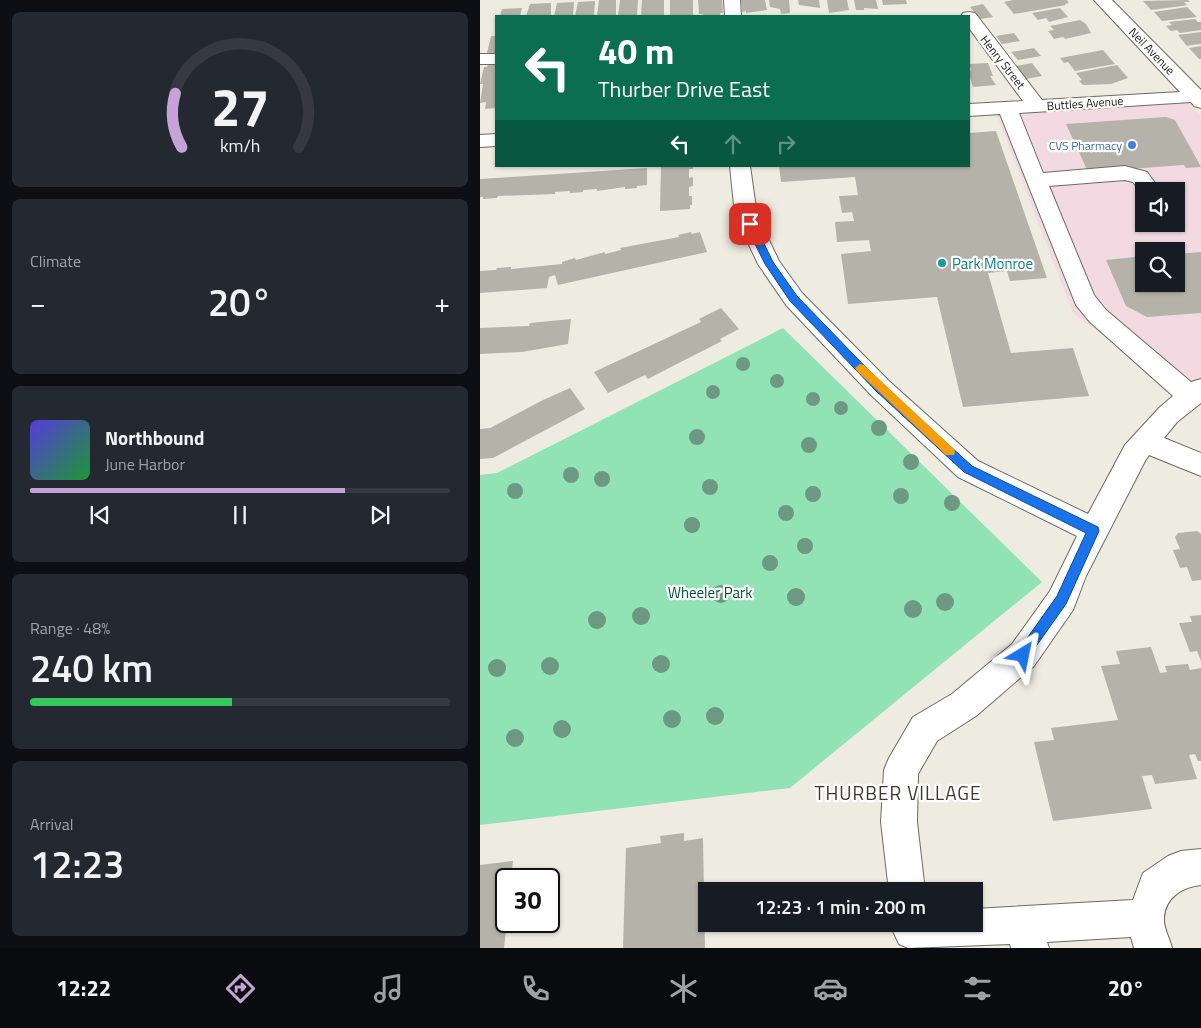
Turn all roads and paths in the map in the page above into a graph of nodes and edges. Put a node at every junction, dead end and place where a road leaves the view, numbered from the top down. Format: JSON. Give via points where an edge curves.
{"nodes":[{"id":1,"x":732,"y":0,"type":"edge"},
{"id":2,"x":1102,"y":0,"type":"edge"},
{"id":3,"x":733,"y":15,"type":"edge"},
{"id":4,"x":970,"y":21,"type":"edge"},
{"id":5,"x":480,"y":59,"type":"edge"},
{"id":6,"x":495,"y":59,"type":"edge"},
{"id":7,"x":1199,"y":98,"type":"edge"},
{"id":8,"x":1037,"y":106,"type":"junction"},
{"id":9,"x":1008,"y":108,"type":"junction"},
{"id":10,"x":970,"y":110,"type":"edge"},
{"id":11,"x":495,"y":140,"type":"edge"},
{"id":12,"x":480,"y":141,"type":"edge"},
{"id":13,"x":740,"y":167,"type":"edge"},
{"id":14,"x":1036,"y":180,"type":"junction"},
{"id":15,"x":1144,"y":182,"type":"edge"},
{"id":16,"x":1196,"y":392,"type":"edge"},
{"id":17,"x":1146,"y":442,"type":"junction"},
{"id":18,"x":1201,"y":465,"type":"edge"},
{"id":19,"x":1094,"y":531,"type":"junction"},
{"id":20,"x":1201,"y":867,"type":"edge"},
{"id":21,"x":906,"y":882,"type":"edge"},
{"id":22,"x":1149,"y":933,"type":"edge"},
{"id":23,"x":913,"y":934,"type":"edge"},
{"id":24,"x":1026,"y":936,"type":"edge"}],
"edges":[{"from":1,"to":3,"type":"street"},
{"from":2,"to":7,"type":"street","name":"Neil Avenue"},
{"from":4,"to":8,"type":"street","name":"Henry Street"},
{"from":5,"to":6,"type":"street"},
{"from":7,"to":8,"type":"street","name":"Buttles Avenue"},
{"from":8,"to":9,"type":"street","name":"Buttles Avenue"},
{"from":9,"to":10,"type":"street","name":"Buttles Avenue"},
{"from":9,"to":14,"type":"street"},
{"from":11,"to":12,"type":"street"},
{"from":13,"to":19,"type":"street","via":[[746,215],[769,264],[794,299],[880,388],[968,469]]},
{"from":14,"to":15,"type":"street","via":[[1125,173],[1140,177]]},
{"from":14,"to":16,"type":"street","via":[[1084,299],[1098,316]]},
{"from":16,"to":17,"type":"street","via":[[1168,415]]},
{"from":17,"to":18,"type":"street"},
{"from":17,"to":19,"type":"street","via":[[1135,453]]},
{"from":19,"to":21,"type":"street","via":[[1062,600],[1023,655],[964,705],[925,729],[901,770],[899,822]]},
{"from":20,"to":22,"type":"street","via":[[1181,869],[1156,886]]},
{"from":22,"to":24,"type":"street"},
{"from":23,"to":24,"type":"street"}]}
